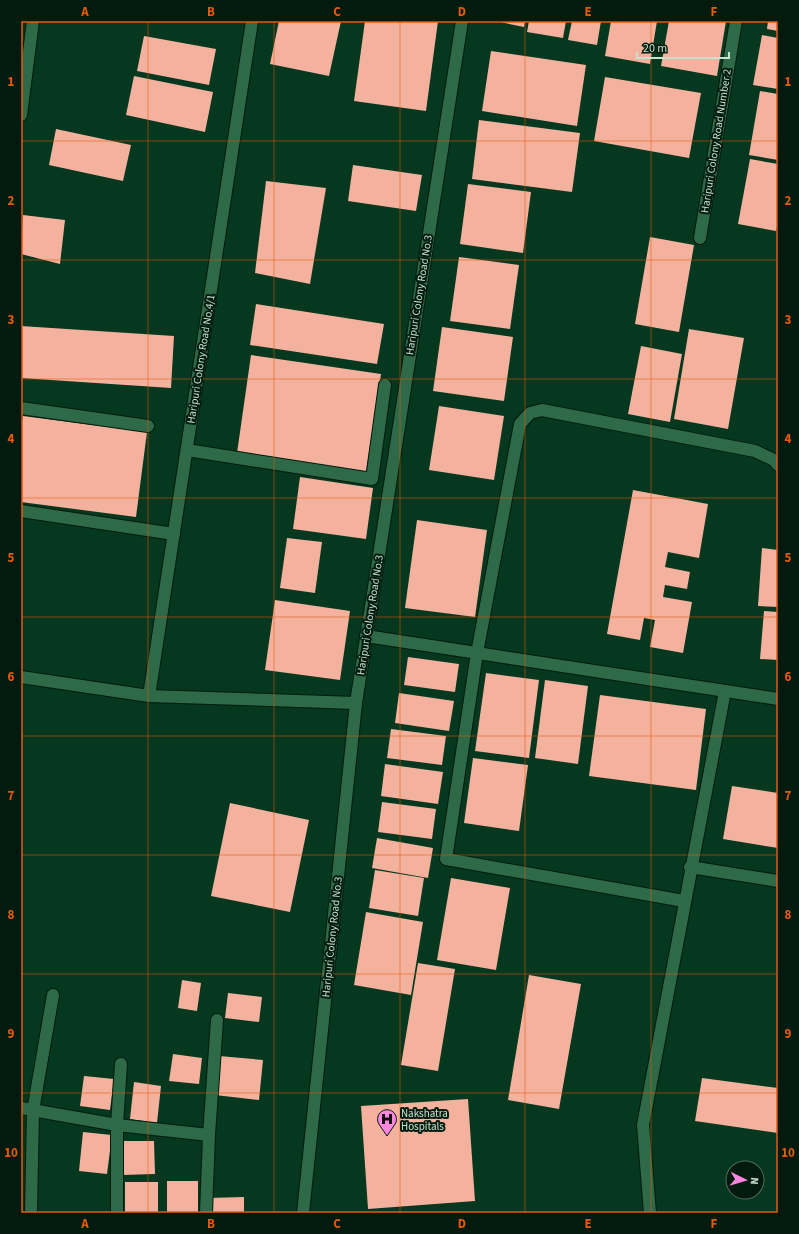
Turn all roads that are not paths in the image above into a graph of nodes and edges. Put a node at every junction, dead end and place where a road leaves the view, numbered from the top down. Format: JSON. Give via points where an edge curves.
{"nodes":[{"id":1,"x":34,"y":21,"type":"edge"},
{"id":2,"x":252,"y":21,"type":"edge"},
{"id":3,"x":462,"y":21,"type":"edge"},
{"id":4,"x":736,"y":21,"type":"edge"},
{"id":5,"x":21,"y":114,"type":"edge"},
{"id":6,"x":700,"y":238,"type":"dead end"},
{"id":7,"x":385,"y":385,"type":"dead end"},
{"id":8,"x":21,"y":408,"type":"edge"},
{"id":9,"x":148,"y":426,"type":"dead end"},
{"id":10,"x":187,"y":450,"type":"junction"},
{"id":11,"x":778,"y":465,"type":"edge"},
{"id":12,"x":372,"y":479,"type":"junction"},
{"id":13,"x":390,"y":481,"type":"junction"},
{"id":14,"x":21,"y":511,"type":"edge"},
{"id":15,"x":174,"y":534,"type":"junction"},
{"id":16,"x":366,"y":636,"type":"junction"},
{"id":17,"x":477,"y":653,"type":"junction"},
{"id":18,"x":21,"y":677,"type":"edge"},
{"id":19,"x":725,"y":691,"type":"junction"},
{"id":20,"x":149,"y":696,"type":"junction"},
{"id":21,"x":778,"y":700,"type":"edge"},
{"id":22,"x":356,"y":702,"type":"junction"},
{"id":23,"x":690,"y":867,"type":"junction"},
{"id":24,"x":778,"y":881,"type":"edge"},
{"id":25,"x":684,"y":901,"type":"junction"},
{"id":26,"x":53,"y":995,"type":"dead end"},
{"id":27,"x":217,"y":1020,"type":"dead end"},
{"id":28,"x":121,"y":1064,"type":"dead end"},
{"id":29,"x":21,"y":1108,"type":"edge"},
{"id":30,"x":33,"y":1111,"type":"junction"},
{"id":31,"x":117,"y":1124,"type":"junction"},
{"id":32,"x":209,"y":1134,"type":"junction"},
{"id":33,"x":31,"y":1213,"type":"edge"},
{"id":34,"x":117,"y":1213,"type":"edge"},
{"id":35,"x":206,"y":1213,"type":"edge"},
{"id":36,"x":303,"y":1213,"type":"edge"},
{"id":37,"x":650,"y":1213,"type":"edge"}],
"edges":[{"from":1,"to":5,"type":"street"},
{"from":2,"to":10,"type":"street","name":"Haripuri Colony Road No.4/1"},
{"from":3,"to":13,"type":"street","name":"Haripuri Colony Road No.3"},
{"from":4,"to":6,"type":"street","name":"Haripuri Colony Road Number 2"},
{"from":7,"to":12,"type":"street"},
{"from":8,"to":9,"type":"street"},
{"from":10,"to":12,"type":"street"},
{"from":10,"to":15,"type":"street","name":"Haripuri Colony Road No.4/1"},
{"from":11,"to":17,"type":"street","via":[[774,460],[755,451],[542,410],[530,413],[520,424]]},
{"from":12,"to":13,"type":"street"},
{"from":13,"to":16,"type":"street","name":"Haripuri Colony Road No.3"},
{"from":14,"to":15,"type":"street"},
{"from":15,"to":20,"type":"street","name":"Haripuri Colony Road No.4/1"},
{"from":16,"to":17,"type":"street"},
{"from":16,"to":22,"type":"street","name":"Haripuri Colony Road No.3"},
{"from":17,"to":19,"type":"street"},
{"from":17,"to":25,"type":"street","via":[[446,859]]},
{"from":18,"to":20,"type":"street"},
{"from":19,"to":21,"type":"street"},
{"from":19,"to":23,"type":"street"},
{"from":20,"to":22,"type":"street"},
{"from":22,"to":36,"type":"street","name":"Haripuri Colony Road No.3"},
{"from":23,"to":24,"type":"street"},
{"from":23,"to":25,"type":"street"},
{"from":25,"to":37,"type":"street","via":[[643,1125]]},
{"from":26,"to":30,"type":"street"},
{"from":27,"to":32,"type":"street"},
{"from":28,"to":31,"type":"street"},
{"from":29,"to":30,"type":"street"},
{"from":30,"to":31,"type":"street"},
{"from":30,"to":33,"type":"street"},
{"from":31,"to":32,"type":"street"},
{"from":31,"to":34,"type":"street"},
{"from":32,"to":35,"type":"street"}]}
